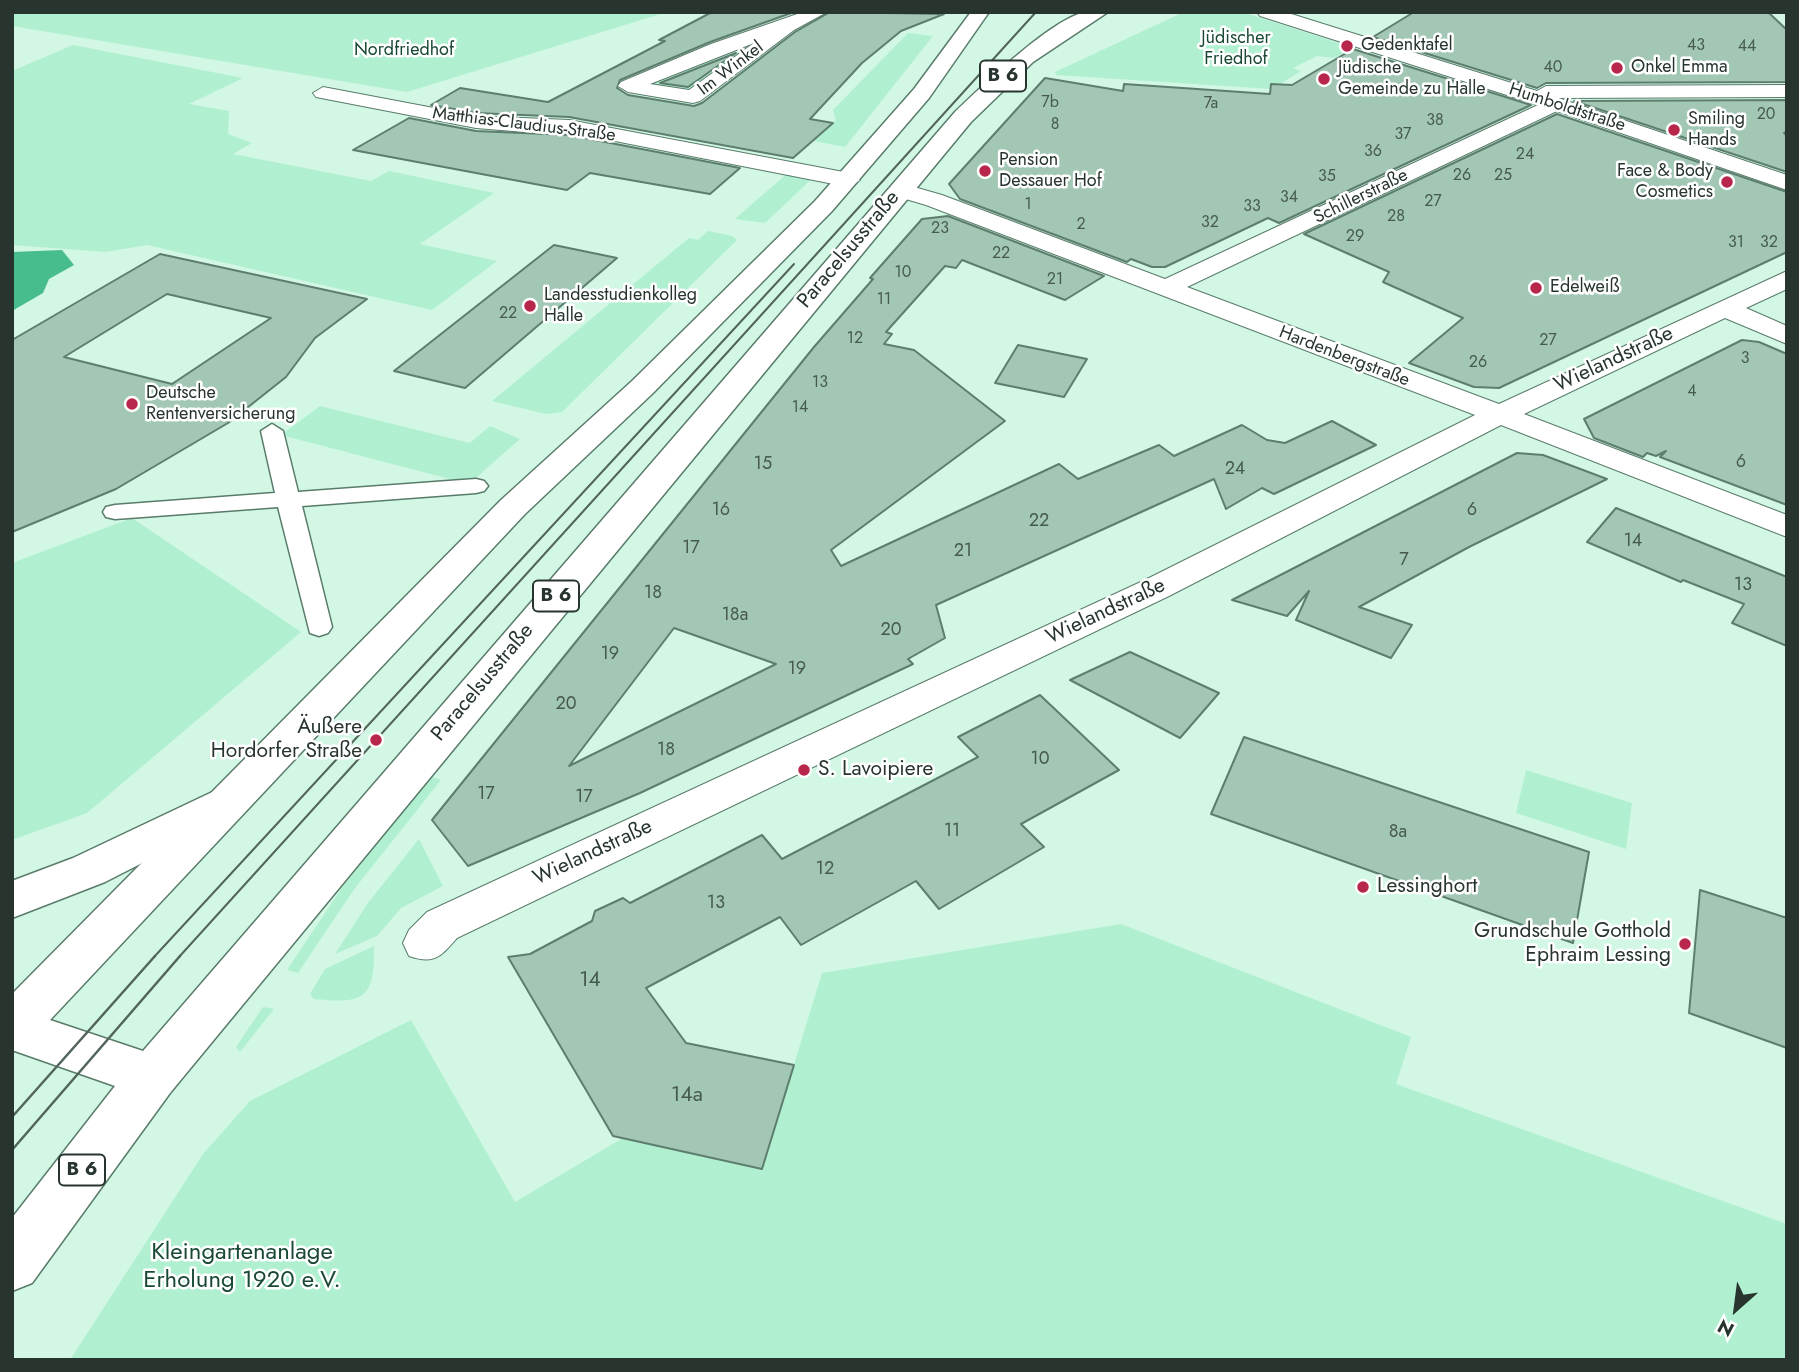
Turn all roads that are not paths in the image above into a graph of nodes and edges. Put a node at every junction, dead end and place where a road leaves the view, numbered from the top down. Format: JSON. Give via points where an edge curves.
{"nodes":[{"id":1,"x":818,"y":12,"type":"edge"},
{"id":2,"x":980,"y":12,"type":"edge"},
{"id":3,"x":1099,"y":12,"type":"edge"},
{"id":4,"x":1266,"y":12,"type":"edge"},
{"id":5,"x":788,"y":26,"type":"junction"},
{"id":6,"x":628,"y":86,"type":"junction"},
{"id":7,"x":1787,"y":91,"type":"edge"},
{"id":8,"x":323,"y":93,"type":"dead end"},
{"id":9,"x":1524,"y":93,"type":"junction"},
{"id":10,"x":1556,"y":104,"type":"junction"},
{"id":11,"x":569,"y":126,"type":"junction"},
{"id":12,"x":849,"y":180,"type":"junction"},
{"id":13,"x":1787,"y":183,"type":"edge"},
{"id":14,"x":900,"y":190,"type":"junction"},
{"id":15,"x":1787,"y":279,"type":"edge"},
{"id":16,"x":1165,"y":288,"type":"junction"},
{"id":17,"x":1723,"y":308,"type":"junction"},
{"id":18,"x":1787,"y":336,"type":"edge"},
{"id":19,"x":1498,"y":415,"type":"junction"},
{"id":20,"x":272,"y":430,"type":"dead end"},
{"id":21,"x":476,"y":486,"type":"dead end"},
{"id":22,"x":289,"y":499,"type":"junction"},
{"id":23,"x":115,"y":512,"type":"dead end"},
{"id":24,"x":1787,"y":527,"type":"edge"},
{"id":25,"x":319,"y":626,"type":"dead end"},
{"id":26,"x":233,"y":798,"type":"junction"},
{"id":27,"x":12,"y":900,"type":"edge"},
{"id":28,"x":425,"y":943,"type":"dead end"},
{"id":29,"x":12,"y":1028,"type":"edge"},
{"id":30,"x":152,"y":1077,"type":"junction"},
{"id":31,"x":12,"y":1263,"type":"edge"}],
"edges":[{"from":1,"to":5,"type":"street","name":"Im Winkel"},
{"from":2,"to":12,"type":"main road","number":"B 6","via":[[917,103]]},
{"from":3,"to":14,"type":"main road","name":"Paracelsusstraße","number":"B 6","via":[[1018,62]]},
{"from":4,"to":9,"type":"street","name":"Humboldtstraße"},
{"from":5,"to":6,"type":"street","name":"Im Winkel","via":[[718,48]]},
{"from":5,"to":6,"type":"street","name":"Im Winkel","via":[[693,97]]},
{"from":6,"to":11,"type":"street","name":"Im Winkel"},
{"from":7,"to":9,"type":"street"},
{"from":8,"to":11,"type":"street","name":"Matthias-Claudius-Straße","via":[[531,129]]},
{"from":9,"to":10,"type":"street","name":"Humboldtstraße"},
{"from":10,"to":13,"type":"street","name":"Humboldtstraße"},
{"from":10,"to":16,"type":"street","name":"Schillerstraße"},
{"from":11,"to":12,"type":"street","name":"Matthias-Claudius-Straße"},
{"from":12,"to":26,"type":"main road","number":"B 6","via":[[586,443],[513,507]]},
{"from":14,"to":16,"type":"street","name":"Hardenbergstraße"},
{"from":14,"to":30,"type":"main road","name":"Paracelsusstraße","number":"B 6"},
{"from":15,"to":17,"type":"street","name":"Wielandstraße"},
{"from":16,"to":19,"type":"street","name":"Hardenbergstraße"},
{"from":17,"to":18,"type":"street"},
{"from":17,"to":19,"type":"street","name":"Wielandstraße"},
{"from":19,"to":24,"type":"street","name":"Hardenbergstraße"},
{"from":19,"to":28,"type":"street","name":"Wielandstraße","via":[[1157,588],[442,925]]},
{"from":20,"to":22,"type":"street"},
{"from":21,"to":22,"type":"street"},
{"from":22,"to":23,"type":"street"},
{"from":22,"to":25,"type":"street"},
{"from":26,"to":27,"type":"main road","via":[[89,870]]},
{"from":26,"to":29,"type":"main road","number":"B 6"},
{"from":29,"to":30,"type":"main road"},
{"from":30,"to":31,"type":"main road","name":"Paracelsusstraße","number":"B 6"}]}
